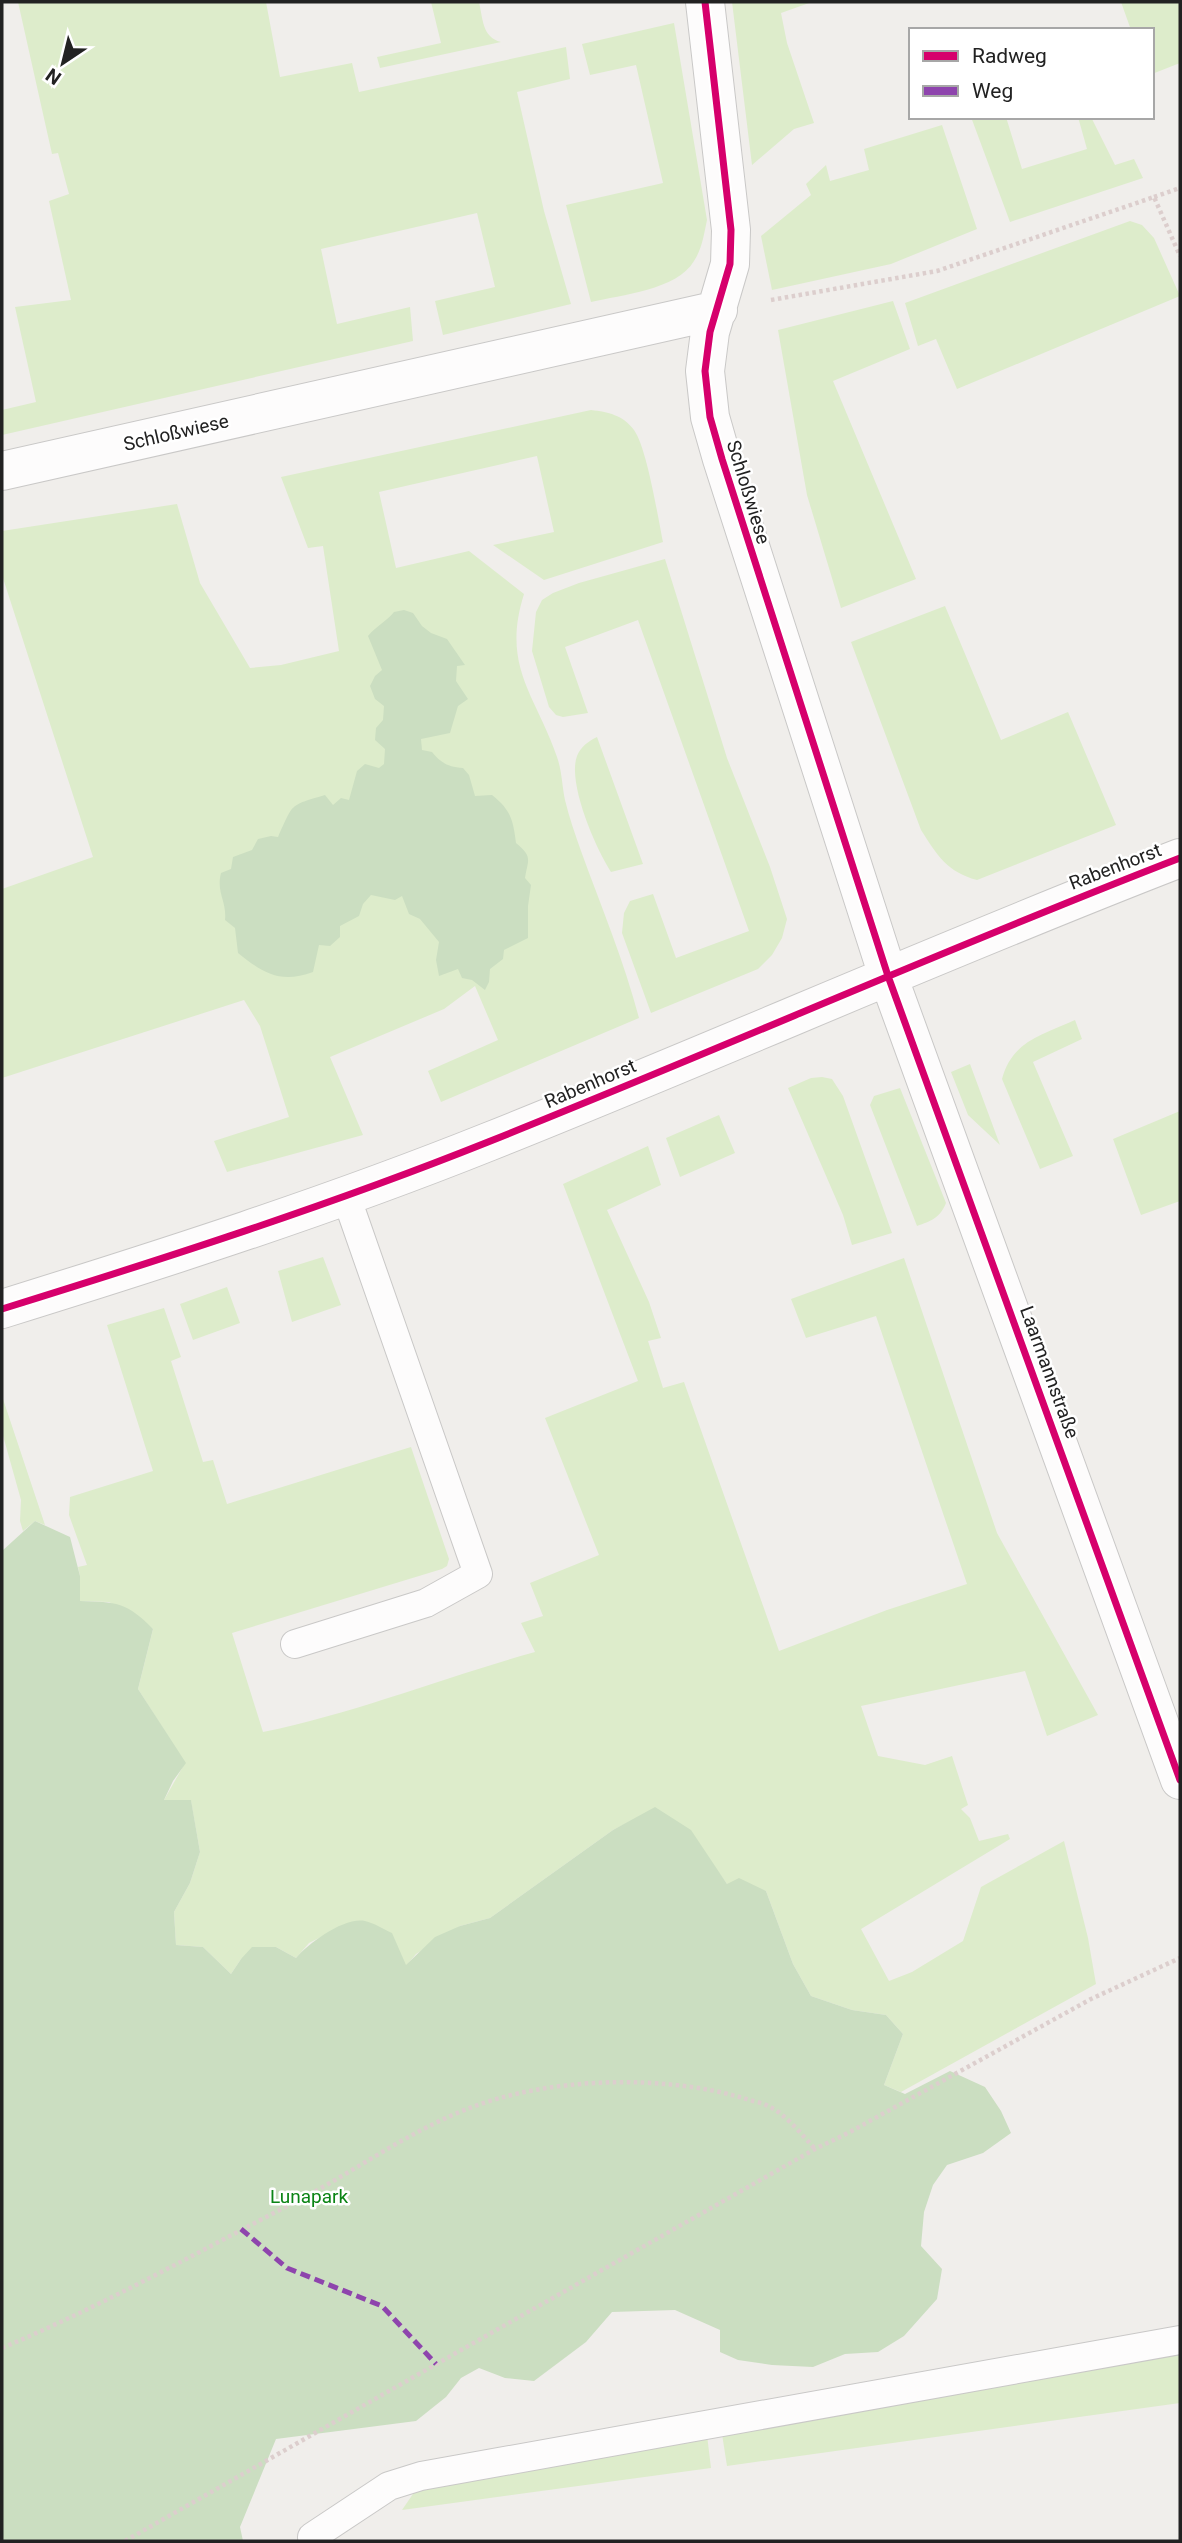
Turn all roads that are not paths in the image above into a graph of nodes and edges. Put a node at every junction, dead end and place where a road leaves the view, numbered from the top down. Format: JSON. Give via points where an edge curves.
{"nodes":[{"id":1,"x":705,"y":2,"type":"edge"},
{"id":2,"x":718,"y":310,"type":"junction"},
{"id":3,"x":2,"y":471,"type":"edge"},
{"id":4,"x":1180,"y":858,"type":"edge"},
{"id":5,"x":888,"y":976,"type":"junction"},
{"id":6,"x":346,"y":1196,"type":"junction"},
{"id":7,"x":2,"y":1309,"type":"edge"},
{"id":8,"x":295,"y":1644,"type":"dead end"},
{"id":9,"x":1180,"y":1780,"type":"edge"},
{"id":10,"x":1180,"y":2340,"type":"edge"},
{"id":11,"x":313,"y":2541,"type":"edge"}],
"edges":[{"from":1,"to":2,"type":"street","name":"Schloßwiese","via":[[731,230],[730,264]]},
{"from":2,"to":3,"type":"street","name":"Schloßwiese"},
{"from":2,"to":5,"type":"street","name":"Schloßwiese","via":[[705,371],[710,417]]},
{"from":4,"to":5,"type":"street","name":"Rabenhorst"},
{"from":5,"to":6,"type":"street","name":"Rabenhorst","via":[[487,1143]]},
{"from":5,"to":9,"type":"street","name":"Laarmannstraße"},
{"from":6,"to":7,"type":"street","name":"Rabenhorst"},
{"from":6,"to":8,"type":"lane","via":[[478,1574],[426,1603]]},
{"from":10,"to":11,"type":"lane","via":[[421,2476],[380,2491],[312,2536]]}]}
